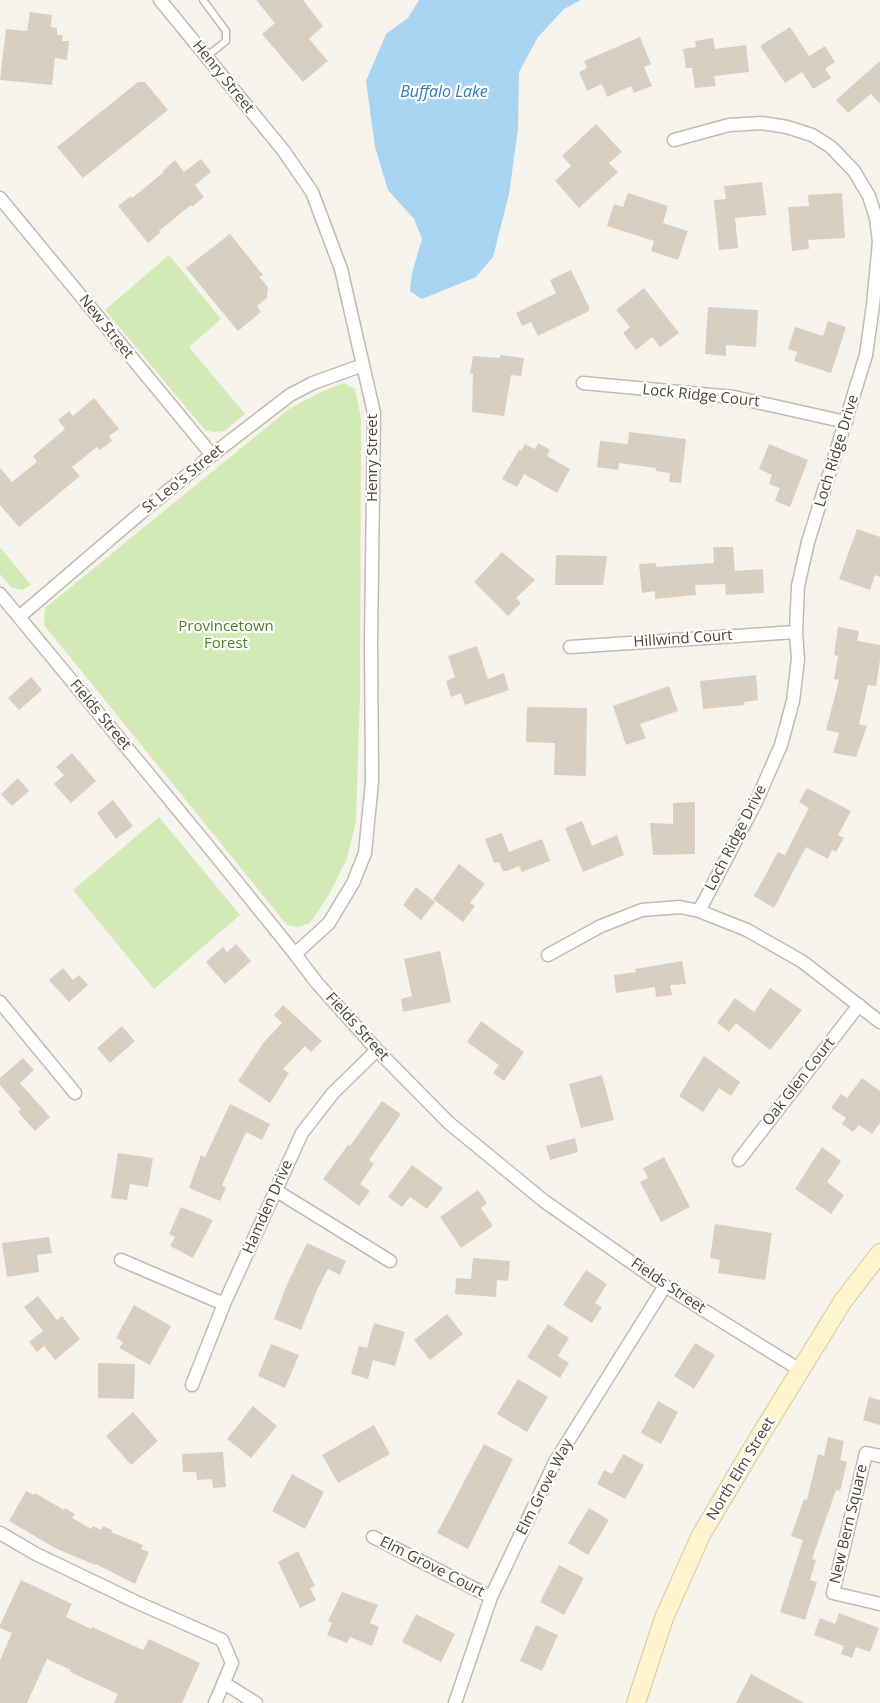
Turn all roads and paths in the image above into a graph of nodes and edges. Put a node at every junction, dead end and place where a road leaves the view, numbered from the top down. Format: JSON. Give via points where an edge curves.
{"nodes":[{"id":1,"x":160,"y":0,"type":"edge"},
{"id":2,"x":203,"y":0,"type":"edge"},
{"id":3,"x":206,"y":57,"type":"junction"},
{"id":4,"x":674,"y":140,"type":"dead end"},
{"id":5,"x":0,"y":198,"type":"edge"},
{"id":6,"x":363,"y":365,"type":"junction"},
{"id":7,"x":583,"y":383,"type":"dead end"},
{"id":8,"x":846,"y":422,"type":"junction"},
{"id":9,"x":212,"y":455,"type":"junction"},
{"id":10,"x":0,"y":594,"type":"edge"},
{"id":11,"x":19,"y":617,"type":"junction"},
{"id":12,"x":796,"y":632,"type":"junction"},
{"id":13,"x":570,"y":647,"type":"dead end"},
{"id":14,"x":699,"y":911,"type":"junction"},
{"id":15,"x":295,"y":954,"type":"junction"},
{"id":16,"x":548,"y":956,"type":"dead end"},
{"id":17,"x":0,"y":1002,"type":"edge"},
{"id":18,"x":859,"y":1005,"type":"junction"},
{"id":19,"x":880,"y":1022,"type":"edge"},
{"id":20,"x":376,"y":1050,"type":"junction"},
{"id":21,"x":75,"y":1093,"type":"dead end"},
{"id":22,"x":739,"y":1160,"type":"dead end"},
{"id":23,"x":275,"y":1190,"type":"junction"},
{"id":24,"x":121,"y":1260,"type":"dead end"},
{"id":25,"x":878,"y":1260,"type":"edge"},
{"id":26,"x":390,"y":1261,"type":"dead end"},
{"id":27,"x":665,"y":1286,"type":"junction"},
{"id":28,"x":224,"y":1304,"type":"junction"},
{"id":29,"x":800,"y":1370,"type":"junction"},
{"id":30,"x":192,"y":1385,"type":"dead end"},
{"id":31,"x":880,"y":1456,"type":"edge"},
{"id":32,"x":1,"y":1536,"type":"edge"},
{"id":33,"x":373,"y":1536,"type":"dead end"},
{"id":34,"x":491,"y":1597,"type":"junction"},
{"id":35,"x":880,"y":1604,"type":"edge"},
{"id":36,"x":224,"y":1683,"type":"junction"},
{"id":37,"x":215,"y":1703,"type":"edge"},
{"id":38,"x":256,"y":1703,"type":"edge"},
{"id":39,"x":455,"y":1703,"type":"edge"},
{"id":40,"x":636,"y":1703,"type":"edge"}],
"edges":[{"from":1,"to":3,"type":"street","name":"Henry Street"},
{"from":2,"to":3,"type":"lane","via":[[226,31],[226,41]]},
{"from":3,"to":6,"type":"street","name":"Henry Street","via":[[283,150],[312,192],[341,269]]},
{"from":4,"to":8,"type":"street","name":"Loch Ridge Drive","via":[[729,126],[762,124],[787,127],[812,135],[832,147],[854,171],[869,196],[876,218],[878,242],[866,355]]},
{"from":5,"to":9,"type":"street","name":"New Street"},
{"from":6,"to":9,"type":"street","name":"St Leo's Street","via":[[298,390]]},
{"from":6,"to":15,"type":"street","name":"Henry Street","via":[[374,413],[372,782],[365,853],[353,883],[329,922]]},
{"from":7,"to":8,"type":"street","name":"Lock Ridge Court","via":[[734,397]]},
{"from":8,"to":12,"type":"street","name":"Loch Ridge Drive","via":[[808,542],[798,586]]},
{"from":9,"to":11,"type":"street","name":"St Leo's Street"},
{"from":10,"to":11,"type":"street","name":"Fields Street"},
{"from":11,"to":15,"type":"street","name":"Fields Street"},
{"from":12,"to":13,"type":"street","name":"Hillwind Court"},
{"from":12,"to":14,"type":"street","name":"Loch Ridge Drive","via":[[798,659],[793,701],[781,745],[756,802]]},
{"from":14,"to":16,"type":"street","via":[[680,907],[642,910],[601,926]]},
{"from":14,"to":18,"type":"street","via":[[748,930],[803,962]]},
{"from":15,"to":20,"type":"street","name":"Fields Street"},
{"from":17,"to":21,"type":"street"},
{"from":18,"to":19,"type":"street"},
{"from":18,"to":22,"type":"street","name":"Oak Glen Court"},
{"from":20,"to":23,"type":"street","name":"Hamden Drive","via":[[333,1093],[302,1133]]},
{"from":20,"to":27,"type":"street","name":"Fields Street","via":[[448,1122],[544,1201]]},
{"from":23,"to":26,"type":"street"},
{"from":23,"to":28,"type":"street","name":"Hamden Drive"},
{"from":24,"to":28,"type":"street"},
{"from":25,"to":29,"type":"main road","name":"North Elm Street","via":[[843,1301]]},
{"from":27,"to":29,"type":"street","name":"Fields Street"},
{"from":27,"to":34,"type":"street","name":"Elm Grove Way","via":[[555,1462]]},
{"from":28,"to":30,"type":"street","name":"Hamden Drive"},
{"from":29,"to":40,"type":"main road","name":"North Elm Street","via":[[701,1535],[664,1618]]},
{"from":31,"to":35,"type":"street","name":"New Bern Square","via":[[866,1452],[833,1593]]},
{"from":32,"to":36,"type":"street","via":[[222,1640],[232,1663]]},
{"from":33,"to":34,"type":"street","name":"Elm Grove Court"},
{"from":34,"to":39,"type":"street","name":"Elm Grove Way"},
{"from":36,"to":37,"type":"street"},
{"from":36,"to":38,"type":"street"}]}
